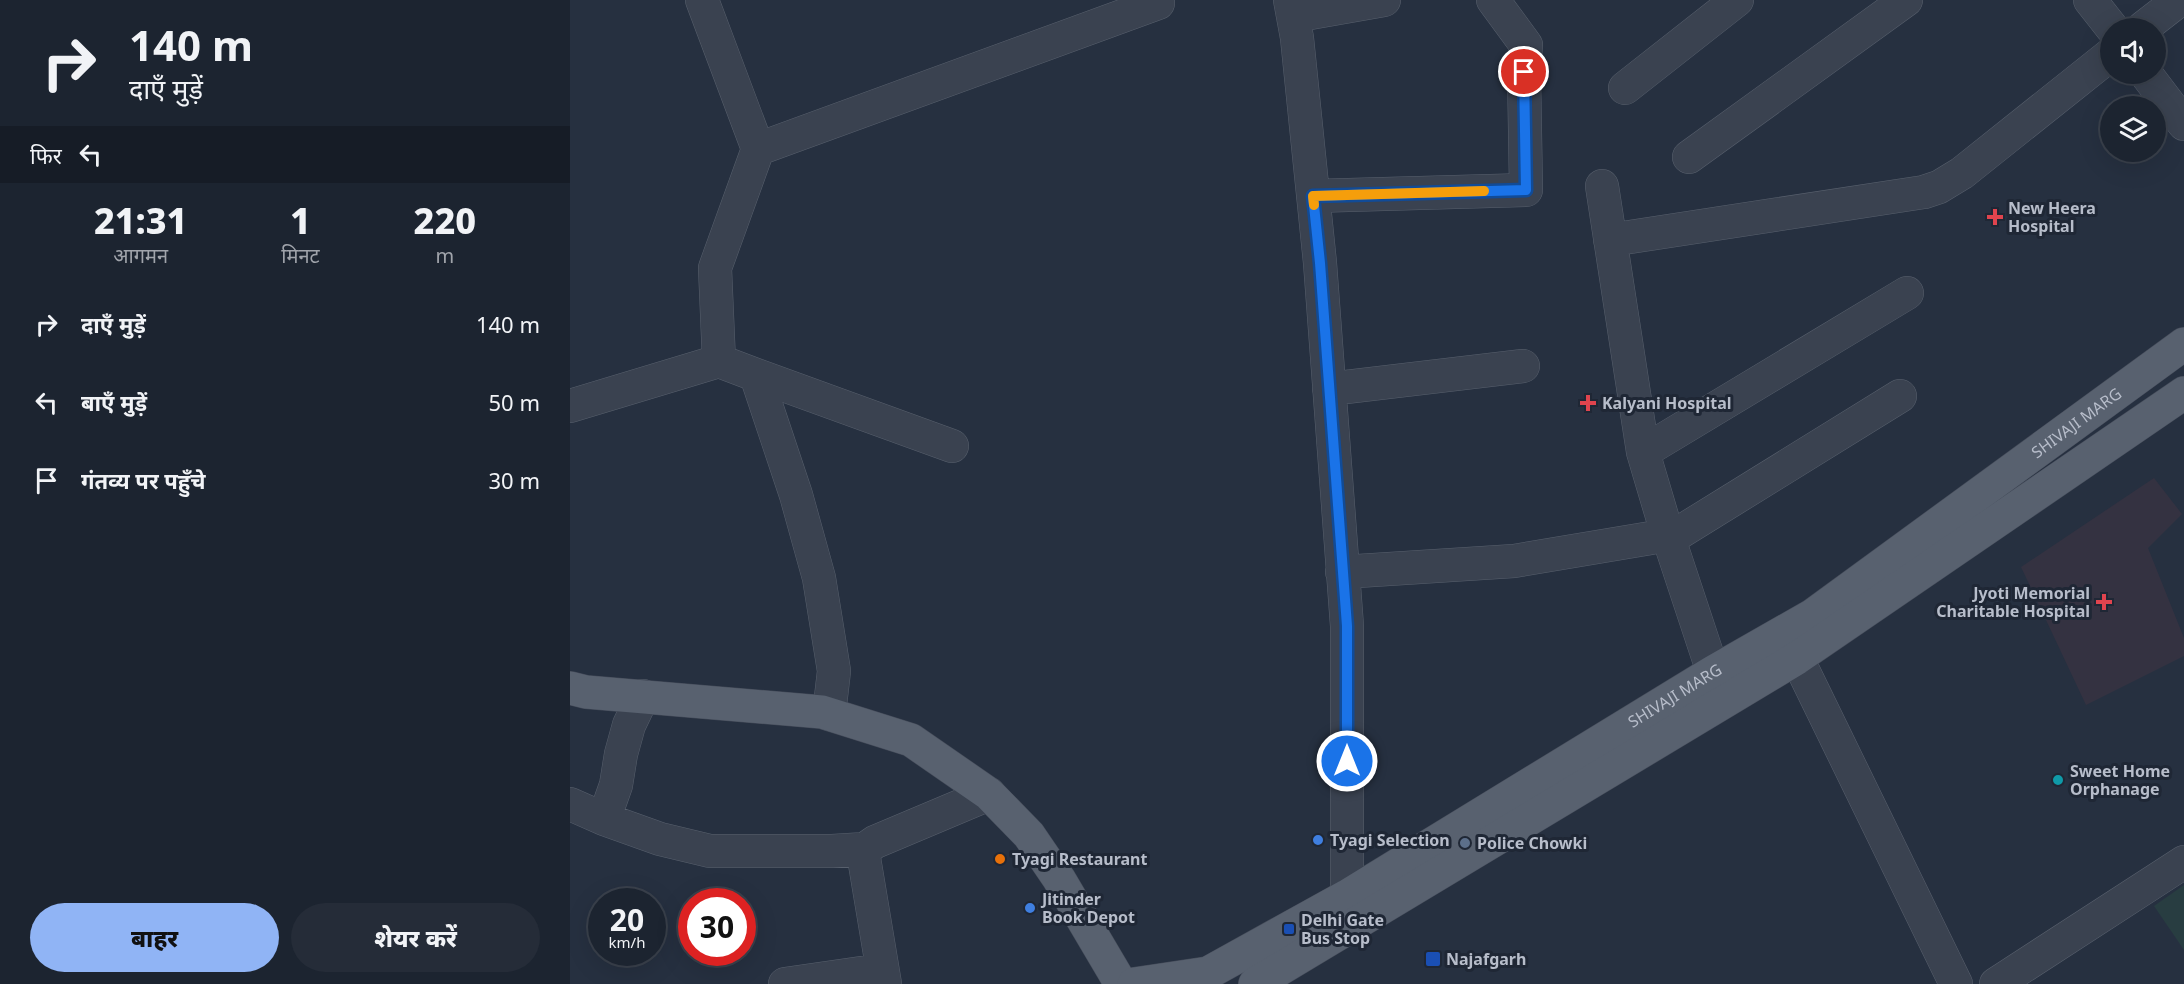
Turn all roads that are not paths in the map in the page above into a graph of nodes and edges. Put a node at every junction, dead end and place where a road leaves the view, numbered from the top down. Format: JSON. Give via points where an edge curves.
{"nodes":[{"id":1,"x":702,"y":0,"type":"edge"},
{"id":2,"x":1157,"y":0,"type":"edge"},
{"id":3,"x":1384,"y":0,"type":"edge"},
{"id":4,"x":1493,"y":0,"type":"edge"},
{"id":5,"x":1737,"y":0,"type":"edge"},
{"id":6,"x":1906,"y":0,"type":"edge"},
{"id":7,"x":2090,"y":0,"type":"edge"},
{"id":8,"x":2179,"y":0,"type":"edge"},
{"id":9,"x":1291,"y":8,"type":"edge"},
{"id":10,"x":2104,"y":18,"type":"edge"},
{"id":11,"x":2156,"y":18,"type":"edge"},
{"id":12,"x":2100,"y":62,"type":"edge"},
{"id":13,"x":2154,"y":84,"type":"edge"},
{"id":14,"x":1625,"y":88,"type":"dead end"},
{"id":15,"x":2184,"y":123,"type":"edge"},
{"id":16,"x":758,"y":149,"type":"junction"},
{"id":17,"x":1689,"y":157,"type":"dead end"},
{"id":18,"x":1602,"y":186,"type":"dead end"},
{"id":19,"x":1313,"y":196,"type":"junction"},
{"id":20,"x":1610,"y":240,"type":"junction"},
{"id":21,"x":1907,"y":293,"type":"dead end"},
{"id":22,"x":2184,"y":344,"type":"edge"},
{"id":23,"x":719,"y":361,"type":"junction"},
{"id":24,"x":1523,"y":366,"type":"dead end"},
{"id":25,"x":756,"y":375,"type":"junction"},
{"id":26,"x":1329,"y":388,"type":"junction"},
{"id":27,"x":2184,"y":393,"type":"edge"},
{"id":28,"x":1900,"y":396,"type":"dead end"},
{"id":29,"x":570,"y":406,"type":"edge"},
{"id":30,"x":952,"y":446,"type":"dead end"},
{"id":31,"x":1643,"y":452,"type":"junction"},
{"id":32,"x":2014,"y":468,"type":"junction"},
{"id":33,"x":2033,"y":497,"type":"junction"},
{"id":34,"x":1668,"y":536,"type":"junction"},
{"id":35,"x":1342,"y":572,"type":"junction"},
{"id":36,"x":1797,"y":658,"type":"junction"},
{"id":37,"x":1713,"y":672,"type":"junction"},
{"id":38,"x":570,"y":688,"type":"edge"},
{"id":39,"x":643,"y":696,"type":"junction"},
{"id":40,"x":1717,"y":706,"type":"junction"},
{"id":41,"x":829,"y":714,"type":"junction"},
{"id":42,"x":989,"y":794,"type":"junction"},
{"id":43,"x":570,"y":804,"type":"edge"},
{"id":44,"x":604,"y":819,"type":"junction"},
{"id":45,"x":866,"y":849,"type":"junction"},
{"id":46,"x":2184,"y":862,"type":"edge"},
{"id":47,"x":1354,"y":909,"type":"junction"},
{"id":48,"x":883,"y":977,"type":"edge"},
{"id":49,"x":784,"y":984,"type":"edge"},
{"id":50,"x":1121,"y":984,"type":"edge"},
{"id":51,"x":1134,"y":984,"type":"edge"},
{"id":52,"x":1255,"y":984,"type":"edge"},
{"id":53,"x":1956,"y":984,"type":"edge"},
{"id":54,"x":1996,"y":984,"type":"edge"}],
"edges":[{"from":1,"to":16,"type":"street"},
{"from":2,"to":16,"type":"street","via":[[1158,3]]},
{"from":3,"to":9,"type":"street"},
{"from":4,"to":19,"type":"street","via":[[1526,45],[1526,190]]},
{"from":5,"to":14,"type":"street"},
{"from":6,"to":17,"type":"street"},
{"from":7,"to":10,"type":"street"},
{"from":8,"to":11,"type":"street"},
{"from":9,"to":19,"type":"street"},
{"from":12,"to":20,"type":"street","via":[[1939,188]]},
{"from":13,"to":15,"type":"street"},
{"from":16,"to":23,"type":"street","via":[[715,268]]},
{"from":18,"to":20,"type":"street"},
{"from":19,"to":26,"type":"street"},
{"from":20,"to":31,"type":"street"},
{"from":21,"to":31,"type":"street"},
{"from":22,"to":32,"type":"main road","name":"SHIVAJI MARG"},
{"from":23,"to":25,"type":"street"},
{"from":23,"to":29,"type":"street"},
{"from":24,"to":26,"type":"street"},
{"from":25,"to":30,"type":"street"},
{"from":25,"to":41,"type":"street","via":[[819,578],[834,671]]},
{"from":26,"to":35,"type":"street"},
{"from":27,"to":33,"type":"main road","name":"SHIVAJI MARG"},
{"from":28,"to":34,"type":"street"},
{"from":31,"to":34,"type":"street"},
{"from":32,"to":33,"type":"main road"},
{"from":32,"to":37,"type":"main road","name":"SHIVAJI MARG","via":[[1813,615]]},
{"from":33,"to":36,"type":"main road","name":"SHIVAJI MARG"},
{"from":34,"to":35,"type":"street","via":[[1514,561]]},
{"from":34,"to":37,"type":"street"},
{"from":35,"to":47,"type":"street","via":[[1347,626]]},
{"from":36,"to":40,"type":"main road","name":"SHIVAJI MARG"},
{"from":36,"to":53,"type":"street"},
{"from":37,"to":40,"type":"street"},
{"from":37,"to":47,"type":"main road","name":"SHIVAJI MARG"},
{"from":38,"to":39,"type":"main road"},
{"from":39,"to":41,"type":"main road"},
{"from":39,"to":44,"type":"street","via":[[629,725]]},
{"from":40,"to":47,"type":"main road","name":"SHIVAJI MARG"},
{"from":41,"to":42,"type":"main road","via":[[911,740]]},
{"from":42,"to":45,"type":"street"},
{"from":42,"to":50,"type":"main road","via":[[1029,835]]},
{"from":43,"to":44,"type":"street"},
{"from":44,"to":45,"type":"street","via":[[710,851]]},
{"from":45,"to":48,"type":"street","via":[[864,858]]},
{"from":46,"to":54,"type":"street"},
{"from":47,"to":51,"type":"main road","name":"SHIVAJI MARG","via":[[1208,973]]},
{"from":47,"to":52,"type":"main road","name":"SHIVAJI MARG"},
{"from":48,"to":49,"type":"street"}]}
